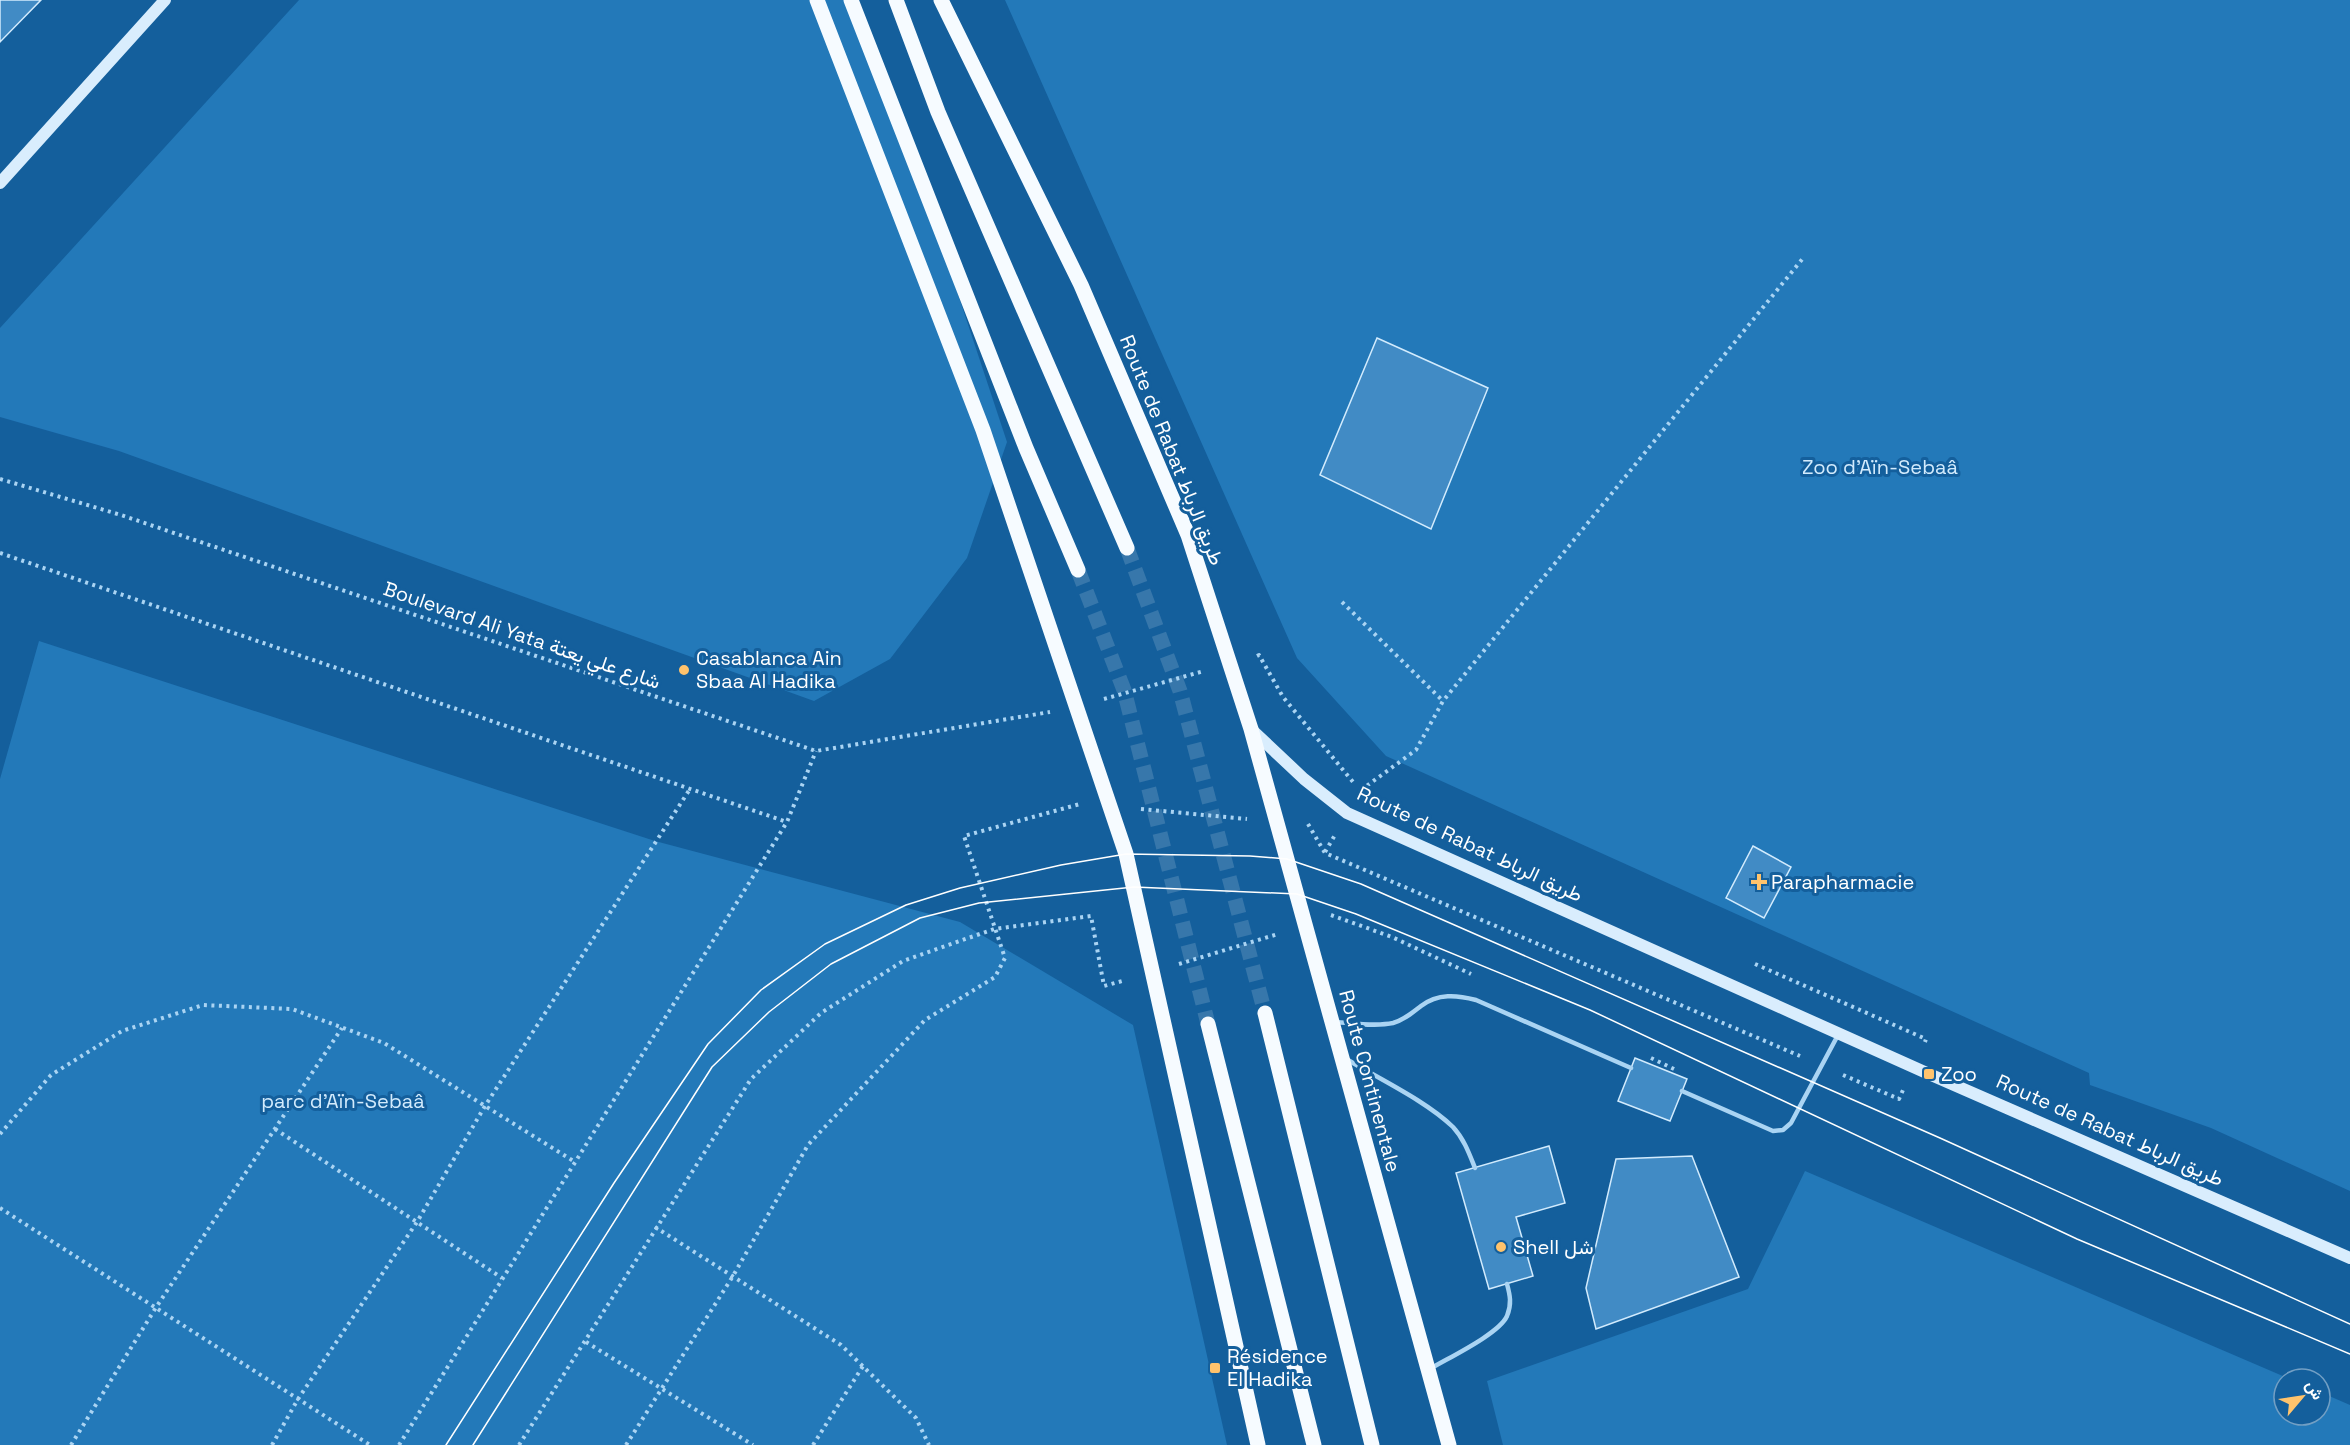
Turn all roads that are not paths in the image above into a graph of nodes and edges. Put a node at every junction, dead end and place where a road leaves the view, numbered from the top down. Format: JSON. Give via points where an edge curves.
{"nodes":[{"id":1,"x":165,"y":0,"type":"edge"},
{"id":2,"x":817,"y":0,"type":"edge"},
{"id":3,"x":851,"y":0,"type":"edge"},
{"id":4,"x":896,"y":0,"type":"edge"},
{"id":5,"x":941,"y":0,"type":"edge"},
{"id":6,"x":0,"y":183,"type":"edge"},
{"id":7,"x":1127,"y":548,"type":"tunnel mouth"},
{"id":8,"x":1078,"y":570,"type":"tunnel mouth"},
{"id":9,"x":1251,"y":729,"type":"junction"},
{"id":10,"x":1265,"y":1013,"type":"tunnel mouth"},
{"id":11,"x":1333,"y":1022,"type":"junction"},
{"id":12,"x":1208,"y":1024,"type":"tunnel mouth"},
{"id":13,"x":1839,"y":1034,"type":"junction"},
{"id":14,"x":1342,"y":1057,"type":"junction"},
{"id":15,"x":1631,"y":1068,"type":"dead end"},
{"id":16,"x":1682,"y":1090,"type":"dead end"},
{"id":17,"x":1475,"y":1168,"type":"dead end"},
{"id":18,"x":2350,"y":1258,"type":"edge"},
{"id":19,"x":1507,"y":1284,"type":"dead end"},
{"id":20,"x":1428,"y":1370,"type":"junction"},
{"id":21,"x":1258,"y":1445,"type":"edge"},
{"id":22,"x":1314,"y":1445,"type":"edge"},
{"id":23,"x":1372,"y":1445,"type":"edge"},
{"id":24,"x":1449,"y":1445,"type":"edge"}],
"edges":[{"from":1,"to":6,"type":"main road"},
{"from":2,"to":21,"type":"main road","via":[[983,430],[1126,854]]},
{"from":3,"to":8,"type":"main road","via":[[1026,448]]},
{"from":4,"to":7,"type":"main road","via":[[938,112]]},
{"from":5,"to":9,"type":"main road","name":"Route de Rabat طريق الرباط","via":[[1082,285],[1188,534]]},
{"from":9,"to":11,"type":"main road","name":"Route Continentale"},
{"from":9,"to":13,"type":"main road","name":"Route de Rabat طريق الرباط","via":[[1347,813]]},
{"from":10,"to":23,"type":"main road"},
{"from":11,"to":14,"type":"main road","name":"Route Continentale"},
{"from":11,"to":15,"type":"lane","via":[[1393,1023],[1423,1004],[1458,995]]},
{"from":12,"to":22,"type":"main road"},
{"from":13,"to":16,"type":"lane","via":[[1791,1123],[1783,1130],[1773,1131]]},
{"from":13,"to":18,"type":"main road","name":"Route de Rabat طريق الرباط"},
{"from":14,"to":17,"type":"lane","via":[[1454,1128]]},
{"from":14,"to":20,"type":"main road","name":"Route Continentale"},
{"from":19,"to":20,"type":"lane","via":[[1512,1301],[1507,1318]]},
{"from":20,"to":24,"type":"main road","name":"Route Continentale"}]}
